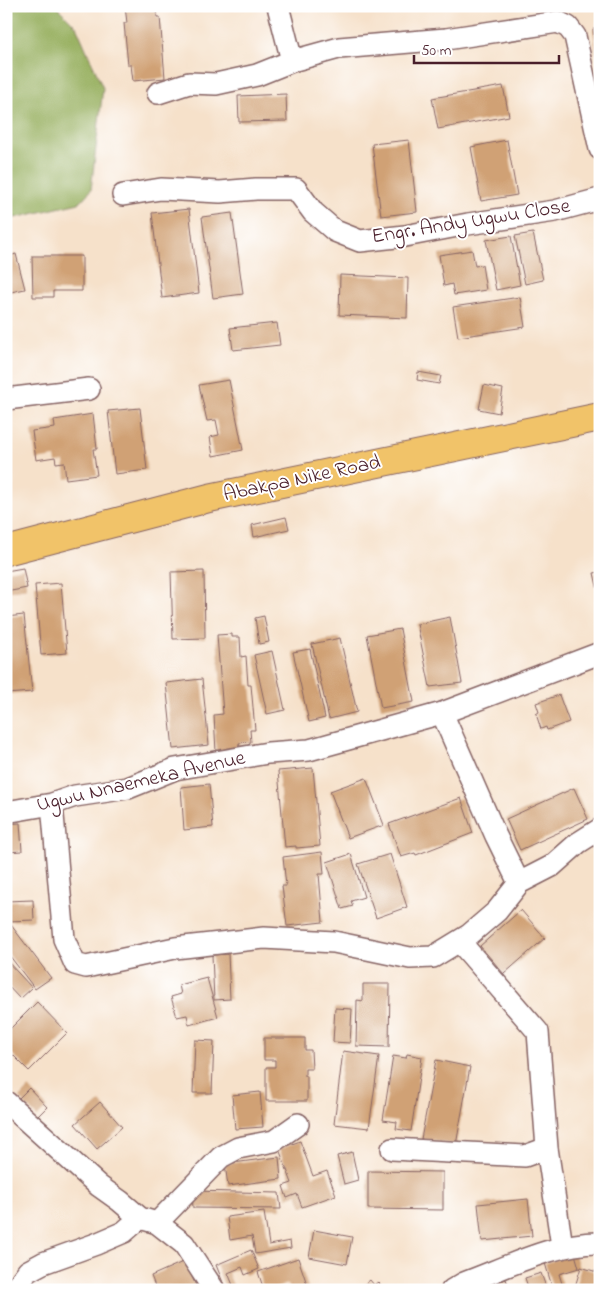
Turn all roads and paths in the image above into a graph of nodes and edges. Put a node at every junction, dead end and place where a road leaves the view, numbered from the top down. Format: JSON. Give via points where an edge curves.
{"nodes":[{"id":1,"x":278,"y":6,"type":"edge"},
{"id":2,"x":292,"y":61,"type":"junction"},
{"id":3,"x":158,"y":93,"type":"dead end"},
{"id":4,"x":600,"y":149,"type":"edge"},
{"id":5,"x":122,"y":194,"type":"dead end"},
{"id":6,"x":600,"y":199,"type":"edge"},
{"id":7,"x":89,"y":389,"type":"dead end"},
{"id":8,"x":6,"y":399,"type":"edge"},
{"id":9,"x":600,"y":417,"type":"edge"},
{"id":10,"x":6,"y":551,"type":"edge"},
{"id":11,"x":600,"y":653,"type":"edge"},
{"id":12,"x":442,"y":713,"type":"junction"},
{"id":13,"x":52,"y":804,"type":"junction"},
{"id":14,"x":6,"y":812,"type":"edge"},
{"id":15,"x":600,"y":829,"type":"edge"},
{"id":16,"x":519,"y":883,"type":"junction"},
{"id":17,"x":460,"y":942,"type":"junction"},
{"id":18,"x":6,"y":1102,"type":"edge"},
{"id":19,"x":298,"y":1124,"type":"dead end"},
{"id":20,"x":547,"y":1148,"type":"junction"},
{"id":21,"x":392,"y":1149,"type":"dead end"},
{"id":22,"x":148,"y":1221,"type":"junction"},
{"id":23,"x":600,"y":1243,"type":"edge"},
{"id":24,"x":562,"y":1246,"type":"junction"},
{"id":25,"x":14,"y":1290,"type":"edge"},
{"id":26,"x":214,"y":1290,"type":"edge"},
{"id":27,"x":452,"y":1290,"type":"edge"}],
"edges":[{"from":1,"to":2,"type":"street"},
{"from":2,"to":3,"type":"street","via":[[257,75],[216,84],[189,83]]},
{"from":2,"to":4,"type":"street","via":[[340,48],[446,39],[558,22],[568,27],[574,36]]},
{"from":5,"to":6,"type":"street","name":"Engr. Andy Ugwu Close","via":[[161,189],[220,192],[296,189],[313,212],[335,231],[360,241],[556,211]]},
{"from":7,"to":8,"type":"street"},
{"from":9,"to":10,"type":"main road","name":"Abakpa Nike Road","via":[[209,498]]},
{"from":11,"to":12,"type":"street","name":"Ugwu Nnaemeka Avenue"},
{"from":12,"to":13,"type":"street","name":"Ugwu Nnaemeka Avenue","via":[[309,750],[268,753],[175,769],[128,788],[75,796]]},
{"from":12,"to":16,"type":"street"},
{"from":13,"to":14,"type":"street","name":"Ugwu Nnaemeka Avenue"},
{"from":13,"to":17,"type":"street","via":[[64,939],[75,964],[86,967],[175,948],[264,938],[334,942],[410,958],[434,957]]},
{"from":15,"to":16,"type":"street","via":[[552,866]]},
{"from":16,"to":17,"type":"street","via":[[497,911]]},
{"from":17,"to":20,"type":"street","via":[[538,1032]]},
{"from":18,"to":22,"type":"street","via":[[92,1180]]},
{"from":19,"to":22,"type":"street","via":[[274,1141],[238,1148],[221,1157]]},
{"from":20,"to":21,"type":"street","via":[[525,1156]]},
{"from":20,"to":24,"type":"street"},
{"from":22,"to":25,"type":"street","via":[[43,1263],[28,1271]]},
{"from":22,"to":26,"type":"street","via":[[184,1244]]},
{"from":23,"to":24,"type":"street"},
{"from":24,"to":27,"type":"street"}]}
